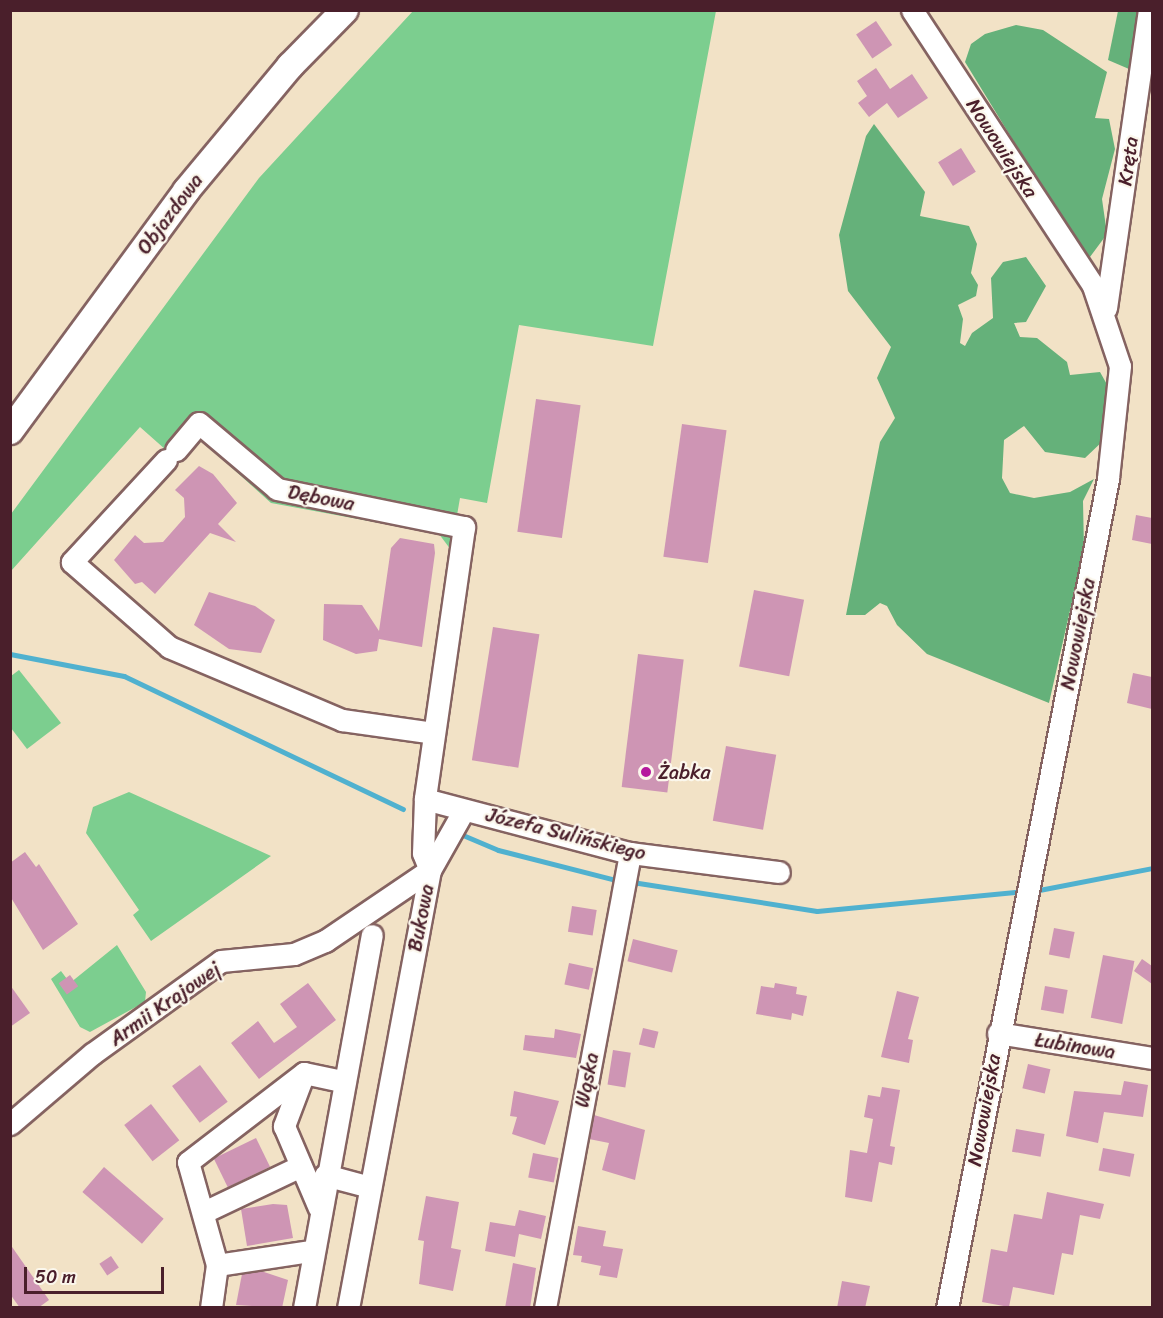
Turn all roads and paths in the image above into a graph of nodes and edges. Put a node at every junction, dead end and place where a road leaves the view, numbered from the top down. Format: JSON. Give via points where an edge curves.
{"nodes":[{"id":1,"x":345,"y":10,"type":"edge"},
{"id":2,"x":912,"y":10,"type":"edge"},
{"id":3,"x":1149,"y":10,"type":"edge"},
{"id":4,"x":1106,"y":312,"type":"junction"},
{"id":5,"x":10,"y":431,"type":"edge"},
{"id":6,"x":464,"y":527,"type":"joint"},
{"id":7,"x":433,"y":733,"type":"junction"},
{"id":8,"x":425,"y":799,"type":"junction"},
{"id":9,"x":464,"y":810,"type":"junction"},
{"id":10,"x":630,"y":853,"type":"junction"},
{"id":11,"x":430,"y":870,"type":"junction"},
{"id":12,"x":779,"y":872,"type":"dead end"},
{"id":13,"x":372,"y":935,"type":"dead end"},
{"id":14,"x":998,"y":1033,"type":"junction"},
{"id":15,"x":1152,"y":1058,"type":"edge"},
{"id":16,"x":304,"y":1073,"type":"junction"},
{"id":17,"x":342,"y":1080,"type":"junction"},
{"id":18,"x":10,"y":1124,"type":"edge"},
{"id":19,"x":301,"y":1166,"type":"junction"},
{"id":20,"x":325,"y":1175,"type":"junction"},
{"id":21,"x":370,"y":1187,"type":"junction"},
{"id":22,"x":319,"y":1208,"type":"junction"},
{"id":23,"x":204,"y":1212,"type":"junction"},
{"id":24,"x":311,"y":1251,"type":"junction"},
{"id":25,"x":217,"y":1265,"type":"junction"},
{"id":26,"x":211,"y":1308,"type":"edge"},
{"id":27,"x":304,"y":1308,"type":"edge"},
{"id":28,"x":348,"y":1308,"type":"edge"},
{"id":29,"x":545,"y":1308,"type":"edge"},
{"id":30,"x":947,"y":1308,"type":"edge"}],
"edges":[{"from":1,"to":5,"type":"main road","name":"Objazdowa","via":[[290,66],[186,190]]},
{"from":2,"to":4,"type":"street","name":"Nowowiejska"},
{"from":3,"to":4,"type":"street","name":"Kręta"},
{"from":4,"to":14,"type":"street","name":"Nowowiejska","via":[[1120,366],[1121,395]]},
{"from":6,"to":7,"type":"street","name":"Bukowa"},
{"from":6,"to":7,"type":"street","name":"Dębowa","via":[[277,489],[199,423],[72,562],[170,647],[342,720]]},
{"from":7,"to":8,"type":"street","name":"Bukowa"},
{"from":8,"to":9,"type":"street","name":"Józefa Sulińskiego"},
{"from":8,"to":11,"type":"street","name":"Bukowa","via":[[423,853]]},
{"from":9,"to":10,"type":"street","name":"Józefa Sulińskiego"},
{"from":9,"to":11,"type":"street"},
{"from":10,"to":12,"type":"street","name":"Józefa Sulińskiego"},
{"from":10,"to":29,"type":"street","name":"Wąska"},
{"from":11,"to":18,"type":"street","name":"Armii Krajowej","via":[[325,942],[294,954],[221,961],[92,1054]]},
{"from":11,"to":21,"type":"street","name":"Bukowa"},
{"from":13,"to":17,"type":"street"},
{"from":14,"to":15,"type":"street","name":"Łubinowa"},
{"from":14,"to":30,"type":"street","name":"Nowowiejska"},
{"from":16,"to":17,"type":"street"},
{"from":16,"to":19,"type":"street","via":[[284,1126]]},
{"from":16,"to":23,"type":"street","via":[[188,1162]]},
{"from":17,"to":20,"type":"street"},
{"from":19,"to":22,"type":"street"},
{"from":19,"to":23,"type":"street"},
{"from":20,"to":21,"type":"street"},
{"from":20,"to":22,"type":"street"},
{"from":21,"to":28,"type":"street","name":"Bukowa"},
{"from":22,"to":24,"type":"street"},
{"from":23,"to":25,"type":"street"},
{"from":24,"to":25,"type":"street"},
{"from":24,"to":27,"type":"street"},
{"from":25,"to":26,"type":"street"}]}
